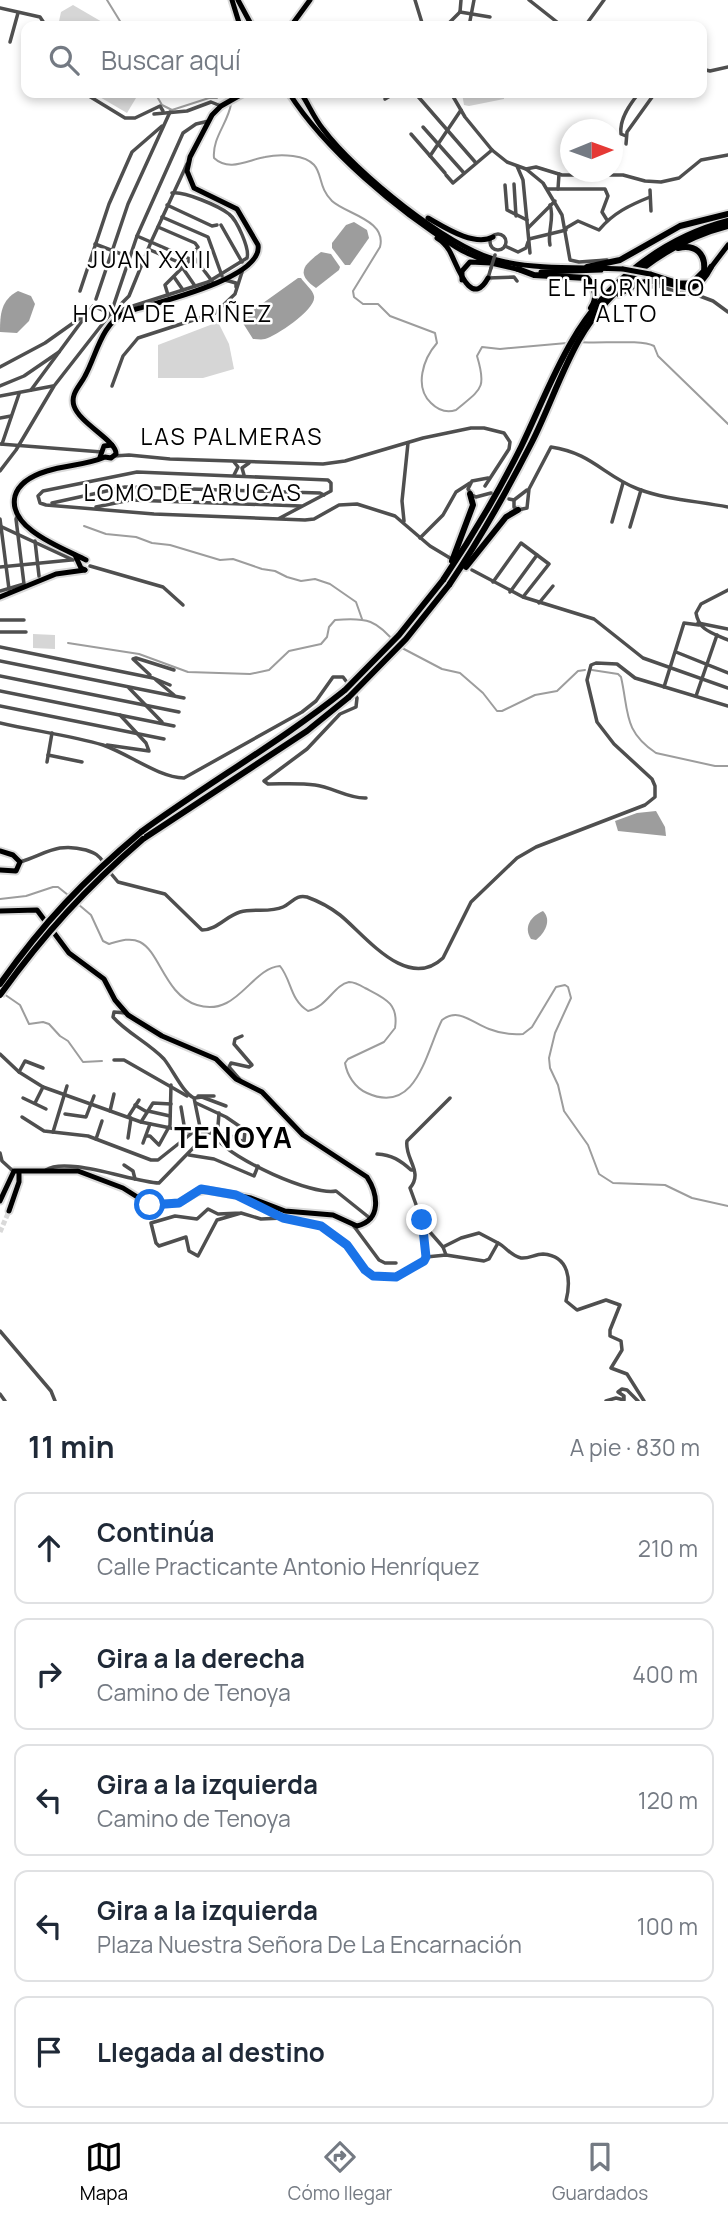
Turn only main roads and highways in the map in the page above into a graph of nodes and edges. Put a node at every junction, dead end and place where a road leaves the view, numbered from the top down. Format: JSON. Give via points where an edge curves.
{"nodes":[{"id":1,"x":232,"y":0,"type":"edge"},
{"id":2,"x":238,"y":0,"type":"edge"},
{"id":3,"x":310,"y":0,"type":"edge"},
{"id":4,"x":238,"y":21,"type":"edge"},
{"id":5,"x":249,"y":21,"type":"edge"},
{"id":6,"x":295,"y":21,"type":"edge"},
{"id":7,"x":236,"y":98,"type":"edge"},
{"id":8,"x":292,"y":98,"type":"edge"},
{"id":9,"x":304,"y":98,"type":"edge"},
{"id":10,"x":322,"y":131,"type":"junction"},
{"id":11,"x":405,"y":206,"type":"junction"},
{"id":12,"x":728,"y":214,"type":"edge"},
{"id":13,"x":413,"y":217,"type":"junction"},
{"id":14,"x":728,"y":223,"type":"edge"},
{"id":15,"x":493,"y":237,"type":"road end"},
{"id":16,"x":728,"y":245,"type":"edge"},
{"id":17,"x":670,"y":250,"type":"junction"},
{"id":18,"x":491,"y":266,"type":"junction"},
{"id":19,"x":587,"y":267,"type":"junction"},
{"id":20,"x":711,"y":267,"type":"junction"},
{"id":21,"x":518,"y":269,"type":"junction"},
{"id":22,"x":611,"y":269,"type":"junction"},
{"id":23,"x":462,"y":279,"type":"junction"},
{"id":24,"x":489,"y":281,"type":"road end"},
{"id":25,"x":691,"y":284,"type":"junction"},
{"id":26,"x":609,"y":301,"type":"junction"},
{"id":27,"x":592,"y":313,"type":"junction"},
{"id":28,"x":559,"y":371,"type":"junction"},
{"id":29,"x":101,"y":436,"type":"junction"},
{"id":30,"x":113,"y":445,"type":"junction"},
{"id":31,"x":102,"y":452,"type":"junction"},
{"id":32,"x":469,"y":493,"type":"road end"},
{"id":33,"x":518,"y":510,"type":"road end"},
{"id":34,"x":441,"y":580,"type":"junction"},
{"id":35,"x":450,"y":585,"type":"junction"},
{"id":36,"x":0,"y":597,"type":"edge"},
{"id":37,"x":347,"y":693,"type":"junction"},
{"id":38,"x":142,"y":835,"type":"junction"},
{"id":39,"x":0,"y":851,"type":"edge"},
{"id":40,"x":0,"y":870,"type":"edge"},
{"id":41,"x":0,"y":911,"type":"edge"},
{"id":42,"x":0,"y":984,"type":"edge"},
{"id":43,"x":0,"y":995,"type":"edge"},
{"id":44,"x":15,"y":1175,"type":"junction"},
{"id":45,"x":0,"y":1201,"type":"edge"},
{"id":46,"x":9,"y":1211,"type":"tunnel mouth"}],
"edges":[{"from":1,"to":4,"type":"main road"},
{"from":2,"to":5,"type":"main road"},
{"from":3,"to":6,"type":"main road"},
{"from":7,"to":29,"type":"main road","via":[[223,104],[209,121],[187,171],[198,190],[237,209],[259,251],[224,278],[126,312],[107,325],[73,400],[81,417]]},
{"from":8,"to":10,"type":"main road"},
{"from":9,"to":10,"type":"main road"},
{"from":10,"to":11,"type":"main road"},
{"from":10,"to":13,"type":"main road","via":[[369,181]]},
{"from":11,"to":15,"type":"main road","via":[[469,237]]},
{"from":11,"to":19,"type":"main road","via":[[460,244],[492,259],[527,266]]},
{"from":12,"to":19,"type":"highway","via":[[680,226],[627,257]]},
{"from":13,"to":18,"type":"main road"},
{"from":13,"to":23,"type":"main road","via":[[445,244]]},
{"from":14,"to":17,"type":"highway"},
{"from":14,"to":27,"type":"highway","via":[[697,231],[660,250],[620,281]]},
{"from":16,"to":20,"type":"main road"},
{"from":17,"to":25,"type":"highway","via":[[687,246],[702,254],[704,271]]},
{"from":17,"to":26,"type":"highway"},
{"from":18,"to":21,"type":"main road"},
{"from":18,"to":23,"type":"main road","via":[[470,261]]},
{"from":19,"to":22,"type":"main road"},
{"from":20,"to":25,"type":"main road"},
{"from":20,"to":26,"type":"highway","via":[[694,287],[646,282]]},
{"from":21,"to":22,"type":"main road","via":[[573,273]]},
{"from":21,"to":27,"type":"highway","via":[[534,275],[587,278],[595,297]]},
{"from":22,"to":25,"type":"main road","bridge":true},
{"from":23,"to":24,"type":"main road","via":[[475,288]]},
{"from":26,"to":27,"type":"highway"},
{"from":27,"to":28,"type":"highway"},
{"from":28,"to":34,"type":"highway","via":[[472,535]]},
{"from":28,"to":35,"type":"highway","via":[[535,435]]},
{"from":29,"to":30,"type":"main road"},
{"from":29,"to":31,"type":"main road"},
{"from":30,"to":31,"type":"main road"},
{"from":30,"to":31,"type":"main road","via":[[114,456],[108,458]]},
{"from":31,"to":36,"type":"main road","via":[[28,479],[15,496],[18,515],[35,533],[84,565]]},
{"from":32,"to":34,"type":"highway","via":[[470,513]]},
{"from":33,"to":35,"type":"highway","via":[[506,517]]},
{"from":34,"to":37,"type":"highway","bridge":true},
{"from":35,"to":37,"type":"highway","bridge":true,"via":[[398,648]]},
{"from":37,"to":38,"type":"highway","via":[[307,731]]},
{"from":38,"to":42,"type":"highway","bridge":true,"via":[[64,902]]},
{"from":38,"to":43,"type":"highway","bridge":true,"via":[[69,908]]},
{"from":39,"to":40,"type":"main road","via":[[20,862],[16,871]]},
{"from":41,"to":44,"type":"main road","via":[[41,914],[69,953],[104,979],[125,1013],[162,1036],[205,1053],[262,1092],[303,1135],[366,1177],[376,1206],[371,1219],[353,1225],[333,1214],[285,1211],[251,1198],[201,1189],[179,1203],[157,1206],[85,1173],[46,1170]]},
{"from":44,"to":45,"type":"main road"},
{"from":44,"to":46,"type":"main road","via":[[19,1182]]}]}
